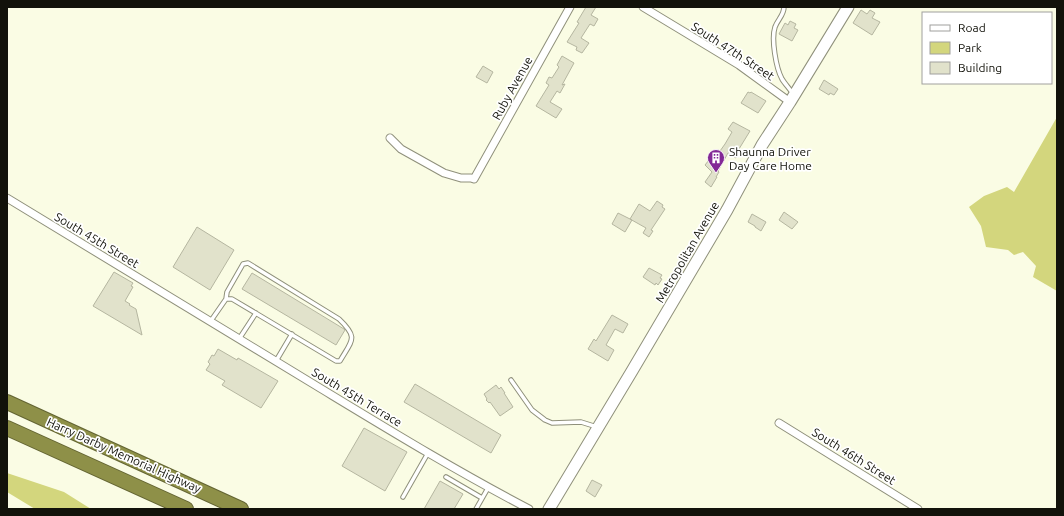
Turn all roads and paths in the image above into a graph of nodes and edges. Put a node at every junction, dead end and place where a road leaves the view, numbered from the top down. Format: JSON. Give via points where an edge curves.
{"nodes":[{"id":1,"x":570,"y":7,"type":"edge"},
{"id":2,"x":643,"y":7,"type":"edge"},
{"id":3,"x":784,"y":7,"type":"edge"},
{"id":4,"x":848,"y":7,"type":"edge"},
{"id":5,"x":792,"y":98,"type":"junction"},
{"id":6,"x":390,"y":138,"type":"dead end"},
{"id":7,"x":7,"y":198,"type":"edge"},
{"id":8,"x":226,"y":299,"type":"junction"},
{"id":9,"x":175,"y":301,"type":"joint"},
{"id":10,"x":256,"y":313,"type":"junction"},
{"id":11,"x":210,"y":322,"type":"junction"},
{"id":12,"x":292,"y":334,"type":"junction"},
{"id":13,"x":239,"y":339,"type":"junction"},
{"id":14,"x":276,"y":362,"type":"junction"},
{"id":15,"x":511,"y":380,"type":"dead end"},
{"id":16,"x":7,"y":402,"type":"edge"},
{"id":17,"x":779,"y":422,"type":"dead end"},
{"id":18,"x":598,"y":427,"type":"junction"},
{"id":19,"x":7,"y":428,"type":"edge"},
{"id":20,"x":428,"y":453,"type":"junction"},
{"id":21,"x":446,"y":477,"type":"dead end"},
{"id":22,"x":488,"y":488,"type":"junction"},
{"id":23,"x":403,"y":497,"type":"dead end"},
{"id":24,"x":482,"y":498,"type":"junction"},
{"id":25,"x":186,"y":509,"type":"edge"},
{"id":26,"x":241,"y":509,"type":"edge"},
{"id":27,"x":477,"y":509,"type":"edge"},
{"id":28,"x":529,"y":509,"type":"edge"},
{"id":29,"x":548,"y":509,"type":"edge"},
{"id":30,"x":918,"y":509,"type":"edge"}],
"edges":[{"from":1,"to":6,"type":"street","name":"Ruby Avenue","via":[[474,179],[444,173],[401,149]]},
{"from":2,"to":5,"type":"street","name":"South 47th Street"},
{"from":3,"to":5,"type":"lane","via":[[784,12],[775,27],[774,52],[782,79]]},
{"from":4,"to":5,"type":"main road","name":"Metropolitan Avenue"},
{"from":5,"to":18,"type":"main road","name":"Metropolitan Avenue"},
{"from":7,"to":9,"type":"street","name":"South 45th Street"},
{"from":8,"to":10,"type":"lane","via":[[232,299]]},
{"from":8,"to":11,"type":"lane"},
{"from":8,"to":12,"type":"lane","via":[[226,292],[244,264],[248,263],[339,319],[348,327],[352,340],[340,361],[336,361]]},
{"from":9,"to":11,"type":"street","name":"South 45th Terrace"},
{"from":10,"to":12,"type":"lane"},
{"from":10,"to":13,"type":"lane"},
{"from":11,"to":13,"type":"street","name":"South 45th Terrace"},
{"from":12,"to":14,"type":"lane"},
{"from":13,"to":14,"type":"street","name":"South 45th Terrace"},
{"from":14,"to":20,"type":"street","name":"South 45th Terrace"},
{"from":15,"to":18,"type":"lane","via":[[532,410],[544,420],[581,422]]},
{"from":16,"to":26,"type":"highway","name":"Harry Darby Memorial Highway"},
{"from":17,"to":30,"type":"street","name":"South 46th Street"},
{"from":18,"to":29,"type":"main road","name":"Metropolitan Avenue"},
{"from":19,"to":25,"type":"highway","name":"Harry Darby Memorial Highway"},
{"from":20,"to":22,"type":"street","name":"South 45th Terrace"},
{"from":20,"to":23,"type":"lane"},
{"from":21,"to":24,"type":"lane"},
{"from":22,"to":24,"type":"lane"},
{"from":22,"to":28,"type":"street","name":"South 45th Terrace"},
{"from":24,"to":27,"type":"lane"}]}
